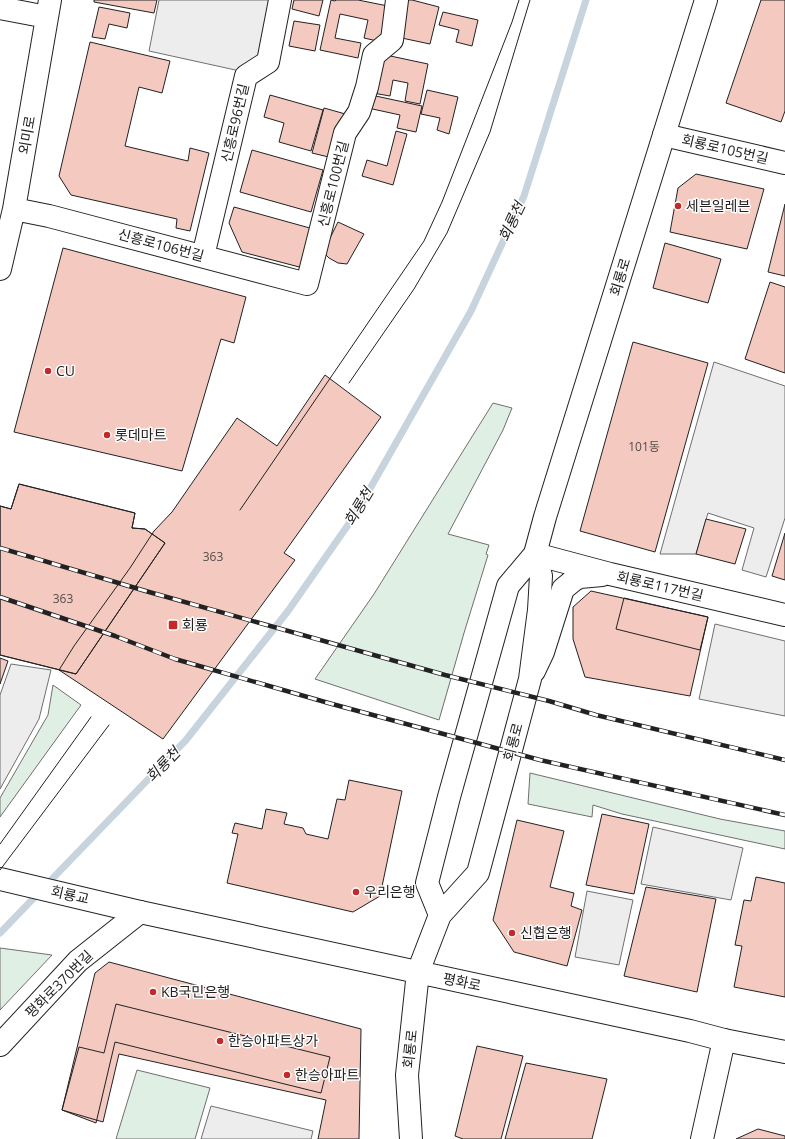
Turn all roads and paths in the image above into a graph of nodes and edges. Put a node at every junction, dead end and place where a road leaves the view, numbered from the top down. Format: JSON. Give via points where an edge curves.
{"nodes":[{"id":1,"x":280,"y":0,"type":"edge"},
{"id":2,"x":397,"y":0,"type":"edge"},
{"id":3,"x":706,"y":0,"type":"edge"},
{"id":4,"x":0,"y":8,"type":"edge"},
{"id":5,"x":49,"y":8,"type":"edge"},
{"id":6,"x":664,"y":135,"type":"junction"},
{"id":7,"x":785,"y":164,"type":"edge"},
{"id":8,"x":14,"y":208,"type":"junction"},
{"id":9,"x":203,"y":256,"type":"junction"},
{"id":10,"x":0,"y":269,"type":"edge"},
{"id":11,"x":307,"y":284,"type":"joint"},
{"id":12,"x":535,"y":554,"type":"junction"},
{"id":13,"x":610,"y":574,"type":"junction"},
{"id":14,"x":785,"y":615,"type":"edge"},
{"id":15,"x":530,"y":679,"type":"junction"},
{"id":16,"x":0,"y":879,"type":"edge"},
{"id":17,"x":140,"y":912,"type":"junction"},
{"id":18,"x":440,"y":915,"type":"junction"},
{"id":19,"x":418,"y":972,"type":"junction"},
{"id":20,"x":724,"y":1040,"type":"junction"},
{"id":21,"x":0,"y":1045,"type":"edge"},
{"id":22,"x":785,"y":1052,"type":"edge"},
{"id":23,"x":411,"y":1139,"type":"edge"},
{"id":24,"x":702,"y":1139,"type":"edge"}],
"edges":[{"from":1,"to":9,"type":"street","name":"신흥로96번길","via":[[268,62],[246,76]]},
{"from":2,"to":11,"type":"street","name":"신흥로100번길","via":[[392,40],[374,55],[359,112],[345,133]]},
{"from":3,"to":6,"type":"street","name":"회룡로"},
{"from":4,"to":5,"type":"street"},
{"from":5,"to":8,"type":"street","name":"외미로"},
{"from":6,"to":7,"type":"street","name":"회룡로105번길"},
{"from":6,"to":12,"type":"street","name":"회룡로"},
{"from":8,"to":9,"type":"street","name":"신흥로106번길"},
{"from":8,"to":10,"type":"street","name":"외미로"},
{"from":9,"to":11,"type":"street","name":"신흥로106번길"},
{"from":12,"to":13,"type":"street","name":"회룡로117번길"},
{"from":12,"to":15,"type":"street","name":"회룡로","via":[[541,576]]},
{"from":12,"to":18,"type":"street","name":"회룡로","via":[[508,586],[449,797],[427,883]]},
{"from":13,"to":14,"type":"street","name":"회룡로117번길"},
{"from":13,"to":15,"type":"street","via":[[580,578],[564,589],[543,652]]},
{"from":15,"to":18,"type":"street","name":"회룡로","via":[[478,873]]},
{"from":16,"to":17,"type":"street","name":"회룡교"},
{"from":17,"to":19,"type":"street","name":"평화로"},
{"from":17,"to":21,"type":"street","name":"평화로370번길","via":[[78,962]]},
{"from":18,"to":19,"type":"street","name":"회룡로"},
{"from":19,"to":20,"type":"street","name":"평화로"},
{"from":19,"to":23,"type":"street","name":"회룡로","via":[[407,1075]]},
{"from":20,"to":22,"type":"street","name":"평화로"},
{"from":20,"to":24,"type":"street"}]}
